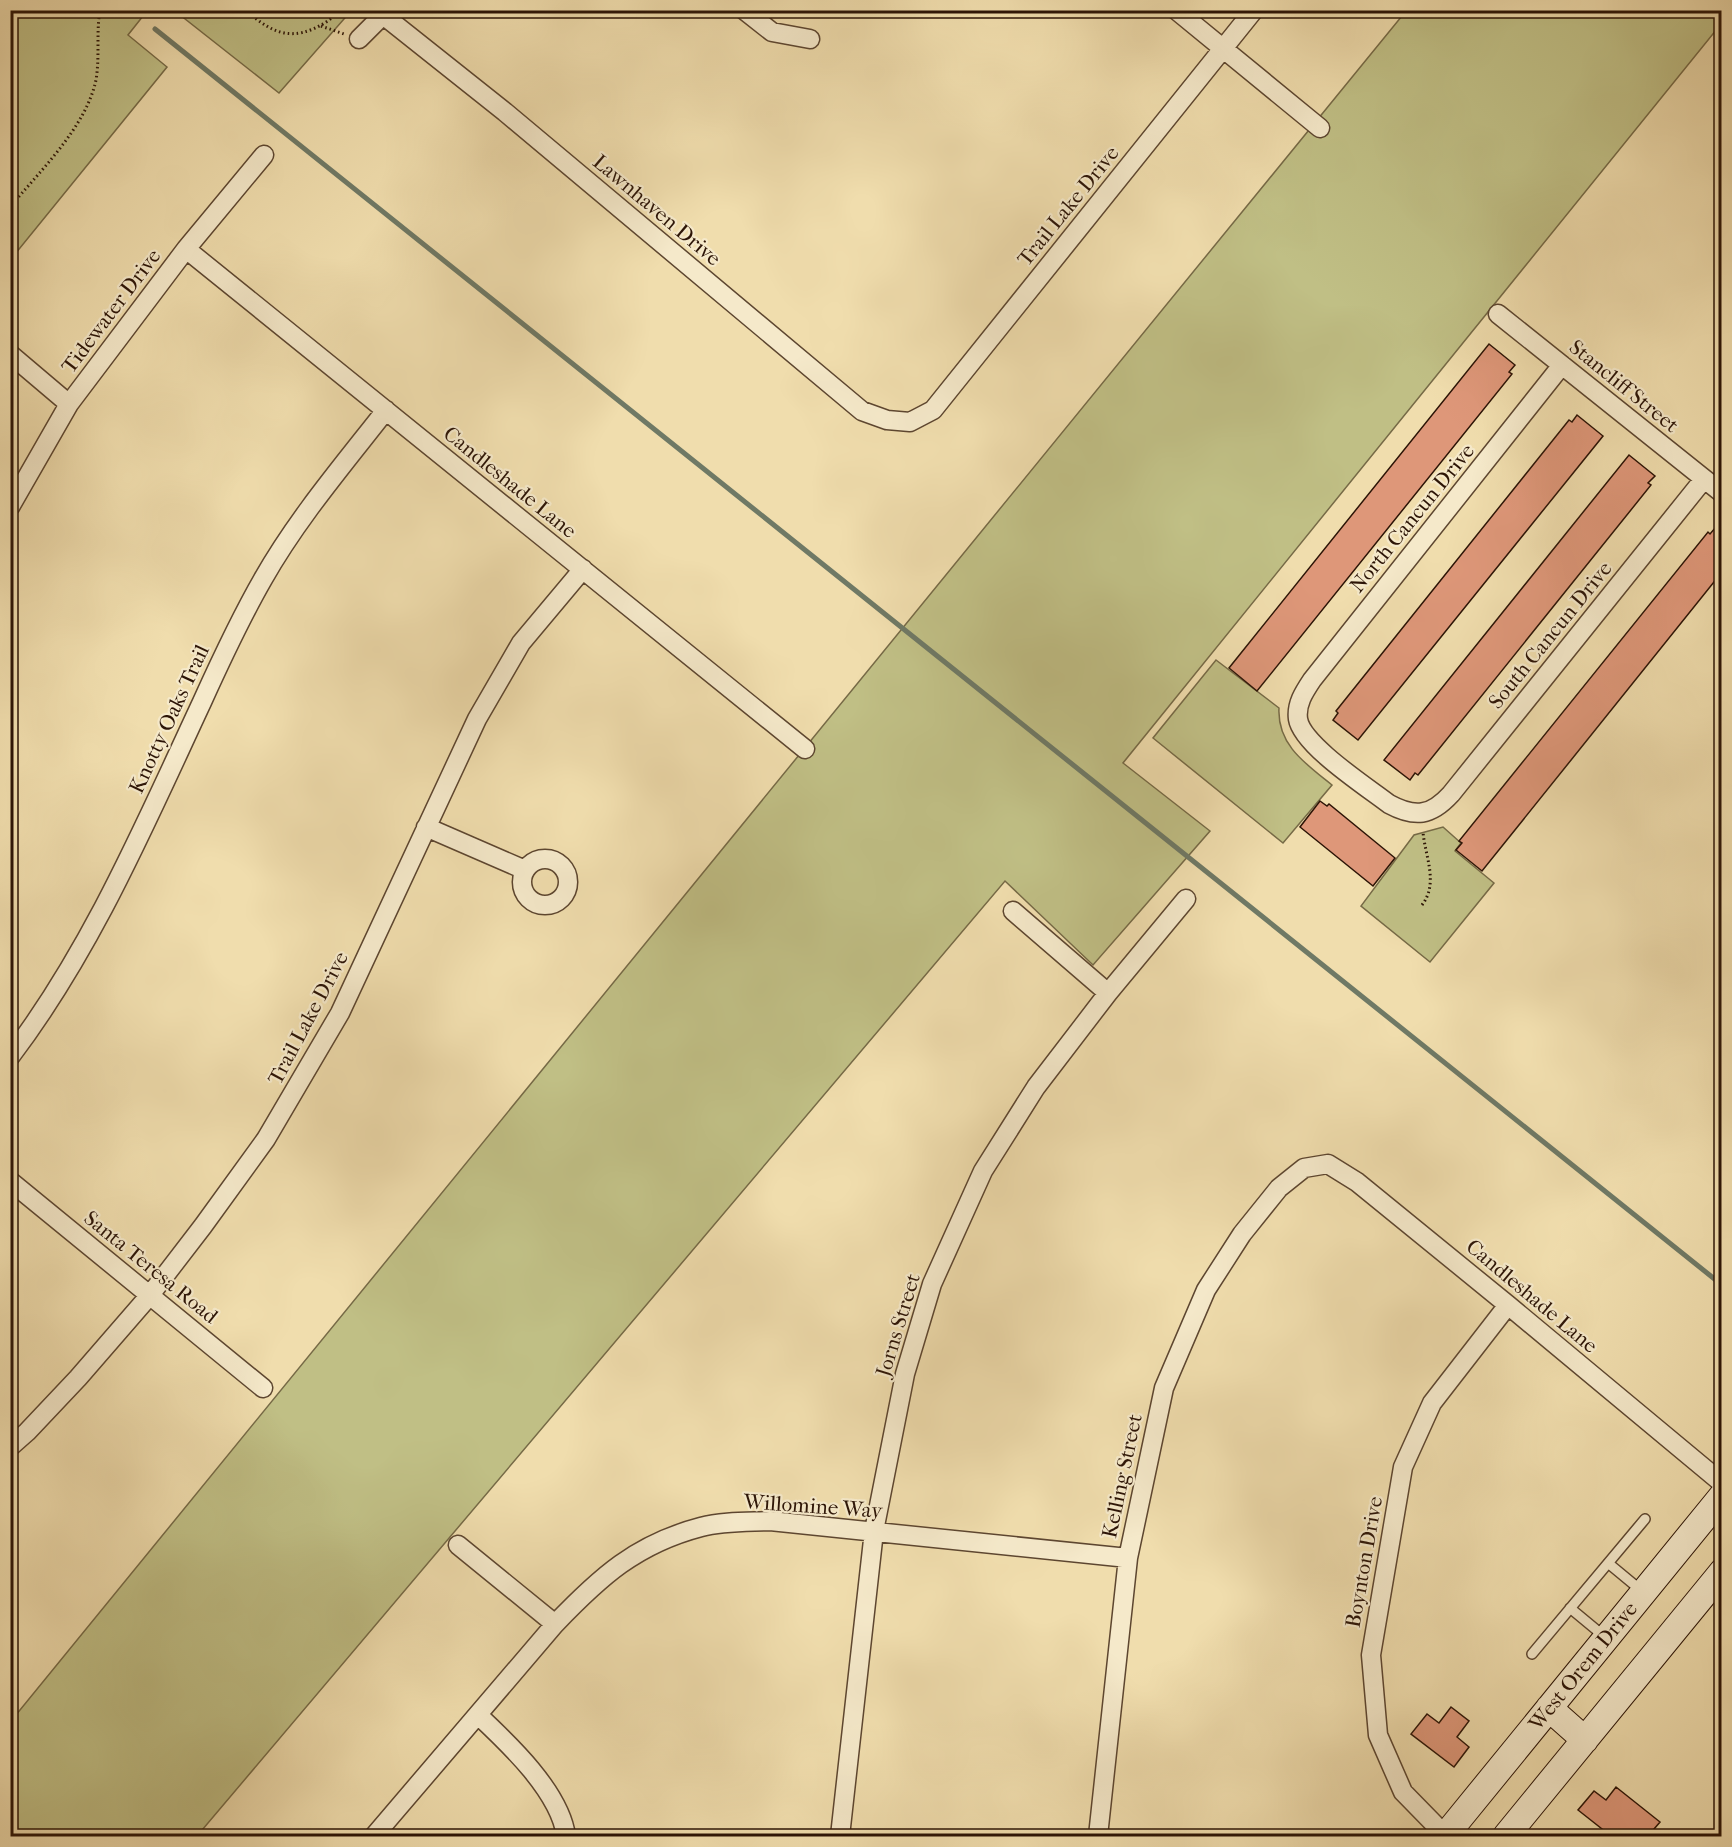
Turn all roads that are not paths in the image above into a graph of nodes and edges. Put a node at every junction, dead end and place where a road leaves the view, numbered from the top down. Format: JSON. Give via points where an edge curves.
{"nodes":[{"id":1,"x":744,"y":10,"type":"edge"},
{"id":2,"x":1176,"y":10,"type":"edge"},
{"id":3,"x":1254,"y":10,"type":"edge"},
{"id":4,"x":386,"y":13,"type":"edge"},
{"id":5,"x":359,"y":39,"type":"road end"},
{"id":6,"x":810,"y":39,"type":"dead end"},
{"id":7,"x":1223,"y":49,"type":"junction"},
{"id":8,"x":1320,"y":128,"type":"dead end"},
{"id":9,"x":264,"y":154,"type":"dead end"},
{"id":10,"x":186,"y":249,"type":"junction"},
{"id":11,"x":1498,"y":314,"type":"dead end"},
{"id":12,"x":10,"y":354,"type":"edge"},
{"id":13,"x":1562,"y":365,"type":"junction"},
{"id":14,"x":69,"y":404,"type":"junction"},
{"id":15,"x":386,"y":410,"type":"junction"},
{"id":16,"x":910,"y":422,"type":"joint"},
{"id":17,"x":1704,"y":479,"type":"junction"},
{"id":18,"x":1722,"y":493,"type":"edge"},
{"id":19,"x":10,"y":507,"type":"edge"},
{"id":20,"x":583,"y":569,"type":"junction"},
{"id":21,"x":805,"y":749,"type":"dead end"},
{"id":22,"x":1426,"y":812,"type":"joint"},
{"id":23,"x":426,"y":827,"type":"junction"},
{"id":24,"x":525,"y":870,"type":"dead end"},
{"id":25,"x":1186,"y":899,"type":"dead end"},
{"id":26,"x":1013,"y":911,"type":"dead end"},
{"id":27,"x":1108,"y":993,"type":"junction"},
{"id":28,"x":10,"y":1057,"type":"edge"},
{"id":29,"x":1304,"y":1168,"type":"joint"},
{"id":30,"x":10,"y":1181,"type":"edge"},
{"id":31,"x":150,"y":1295,"type":"junction"},
{"id":32,"x":1508,"y":1305,"type":"junction"},
{"id":33,"x":263,"y":1388,"type":"dead end"},
{"id":34,"x":10,"y":1447,"type":"edge"},
{"id":35,"x":1722,"y":1483,"type":"edge"},
{"id":36,"x":1722,"y":1496,"type":"edge"},
{"id":37,"x":1645,"y":1519,"type":"dead end"},
{"id":38,"x":874,"y":1531,"type":"junction"},
{"id":39,"x":458,"y":1545,"type":"dead end"},
{"id":40,"x":1128,"y":1558,"type":"junction"},
{"id":41,"x":1608,"y":1563,"type":"junction"},
{"id":42,"x":1722,"y":1572,"type":"edge"},
{"id":43,"x":1643,"y":1592,"type":"junction"},
{"id":44,"x":1570,"y":1608,"type":"junction"},
{"id":45,"x":555,"y":1624,"type":"junction"},
{"id":46,"x":1606,"y":1638,"type":"junction"},
{"id":47,"x":1532,"y":1653,"type":"dead end"},
{"id":48,"x":1549,"y":1708,"type":"junction"},
{"id":49,"x":478,"y":1715,"type":"junction"},
{"id":50,"x":1585,"y":1740,"type":"junction"},
{"id":51,"x":374,"y":1836,"type":"edge"},
{"id":52,"x":566,"y":1836,"type":"edge"},
{"id":53,"x":840,"y":1836,"type":"edge"},
{"id":54,"x":1098,"y":1836,"type":"edge"},
{"id":55,"x":1445,"y":1836,"type":"edge"},
{"id":56,"x":1506,"y":1836,"type":"edge"}],
"edges":[{"from":1,"to":6,"type":"street","via":[[772,32]]},
{"from":2,"to":7,"type":"street"},
{"from":3,"to":7,"type":"street","name":"Trail Lake Drive"},
{"from":4,"to":5,"type":"street"},
{"from":4,"to":16,"type":"street","name":"Lawnhaven Drive","via":[[862,411],[887,420]]},
{"from":7,"to":8,"type":"street"},
{"from":7,"to":16,"type":"street","name":"Trail Lake Drive","via":[[933,410]]},
{"from":9,"to":10,"type":"street","name":"Tidewater Drive"},
{"from":10,"to":14,"type":"street","name":"Tidewater Drive"},
{"from":10,"to":15,"type":"street","name":"Candleshade Lane"},
{"from":11,"to":13,"type":"street","name":"Stancliff Street"},
{"from":12,"to":14,"type":"street"},
{"from":13,"to":17,"type":"street","name":"Stancliff Street"},
{"from":13,"to":22,"type":"street","name":"North Cancun Drive","via":[[1312,680],[1300,702],[1300,727],[1311,743],[1389,804],[1406,812]]},
{"from":14,"to":19,"type":"street","name":"Tidewater Drive"},
{"from":15,"to":20,"type":"street","name":"Candleshade Lane"},
{"from":15,"to":28,"type":"street","name":"Knotty Oaks Trail","via":[[317,497],[263,578],[115,887],[56,990]]},
{"from":17,"to":18,"type":"street","name":"Stancliff Street"},
{"from":17,"to":22,"type":"street","name":"South Cancun Drive","via":[[1451,794]]},
{"from":20,"to":21,"type":"street","name":"Candleshade Lane"},
{"from":20,"to":23,"type":"street","name":"Trail Lake Drive","via":[[522,643],[477,719]]},
{"from":23,"to":24,"type":"street"},
{"from":23,"to":31,"type":"street","name":"Trail Lake Drive","via":[[340,1012],[291,1098],[266,1139]]},
{"from":25,"to":27,"type":"street","name":"Jorns Street"},
{"from":26,"to":27,"type":"street"},
{"from":27,"to":38,"type":"street","name":"Jorns Street","via":[[1036,1087],[983,1171],[932,1284],[905,1374]]},
{"from":29,"to":32,"type":"street","name":"Candleshade Lane","via":[[1328,1164],[1357,1182]]},
{"from":29,"to":40,"type":"street","name":"Kelling Street","via":[[1279,1188],[1242,1234],[1206,1290],[1164,1388]]},
{"from":30,"to":31,"type":"street","name":"Santa Teresa Road"},
{"from":31,"to":33,"type":"street","name":"Santa Teresa Road"},
{"from":31,"to":34,"type":"street","name":"Trail Lake Drive","via":[[78,1378]]},
{"from":32,"to":35,"type":"street","name":"Candleshade Lane"},
{"from":32,"to":55,"type":"street","name":"Boynton Drive","via":[[1432,1403],[1403,1467],[1371,1654],[1378,1735],[1403,1791]]},
{"from":36,"to":43,"type":"main road","name":"West Orem Drive"},
{"from":37,"to":41,"type":"lane"},
{"from":38,"to":40,"type":"street","name":"Willomine Way"},
{"from":38,"to":45,"type":"street","name":"Willomine Way","via":[[770,1521],[703,1527],[663,1540],[612,1569]]},
{"from":38,"to":53,"type":"street","name":"Jorns Street"},
{"from":39,"to":45,"type":"street"},
{"from":40,"to":54,"type":"street","name":"Kelling Street"},
{"from":41,"to":43,"type":"lane"},
{"from":41,"to":44,"type":"lane"},
{"from":42,"to":50,"type":"main road"},
{"from":43,"to":46,"type":"main road","name":"West Orem Drive"},
{"from":44,"to":46,"type":"lane"},
{"from":44,"to":47,"type":"lane"},
{"from":45,"to":49,"type":"street","name":"Willomine Way"},
{"from":46,"to":48,"type":"main road","name":"West Orem Drive"},
{"from":48,"to":50,"type":"main road"},
{"from":48,"to":55,"type":"main road","name":"West Orem Drive"},
{"from":49,"to":51,"type":"street","name":"Willomine Way"},
{"from":49,"to":52,"type":"street","via":[[520,1755],[553,1800]]},
{"from":50,"to":56,"type":"main road"}]}
